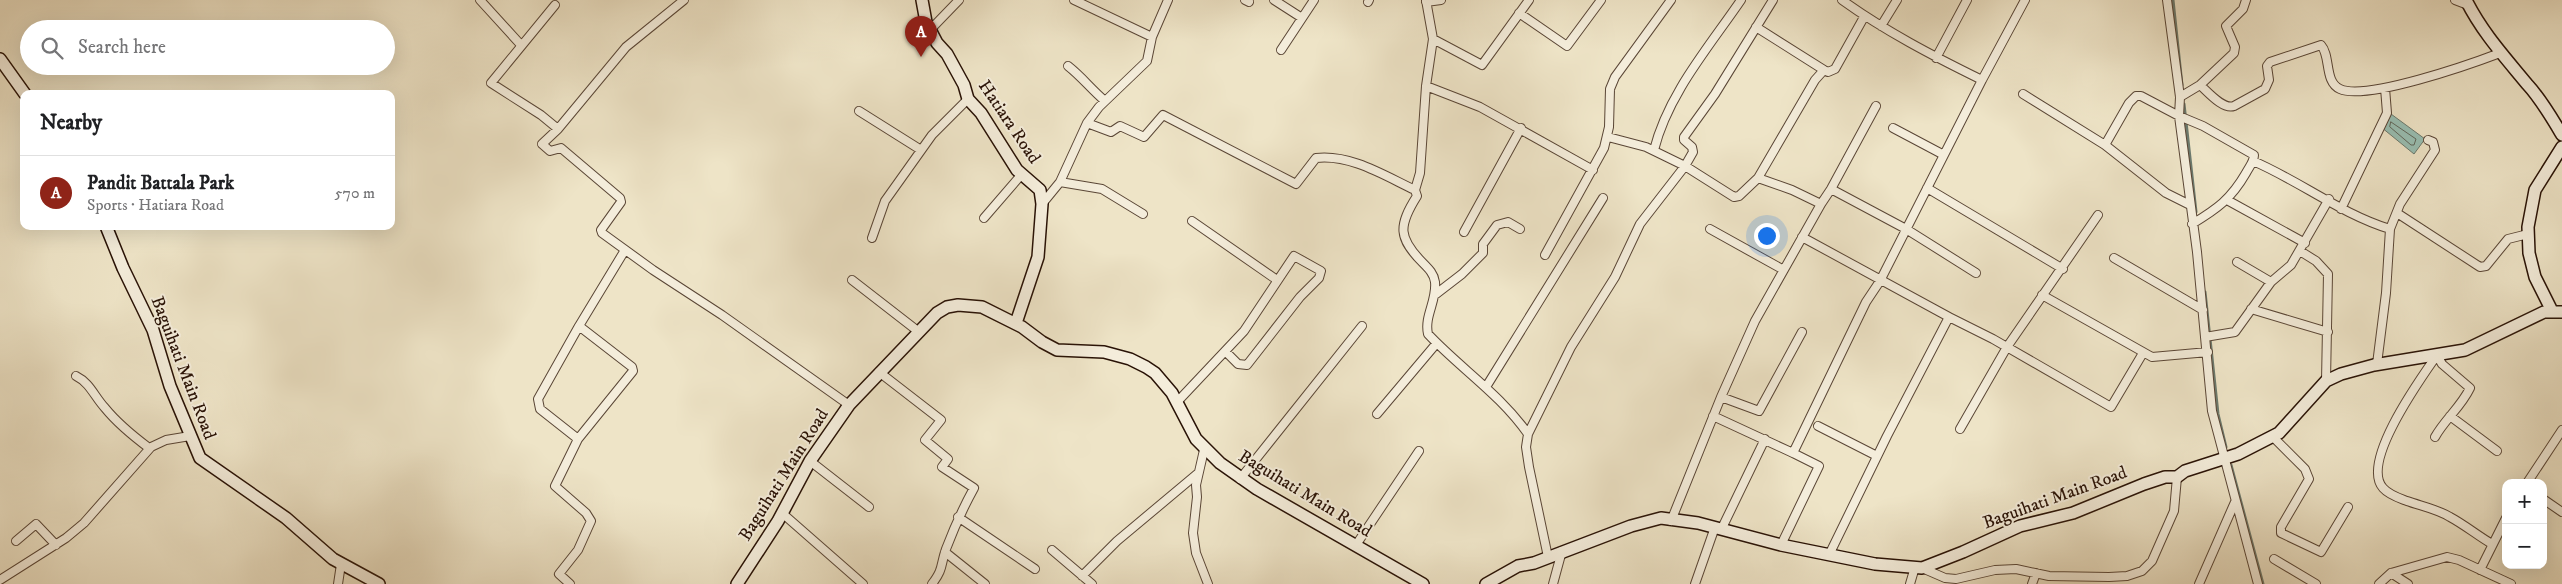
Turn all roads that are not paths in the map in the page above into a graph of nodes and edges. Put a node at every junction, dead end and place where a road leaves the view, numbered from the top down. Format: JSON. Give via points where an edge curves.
{"nodes":[{"id":1,"x":480,"y":0,"type":"edge"},
{"id":2,"x":684,"y":0,"type":"edge"},
{"id":3,"x":922,"y":0,"type":"edge"},
{"id":4,"x":959,"y":0,"type":"edge"},
{"id":5,"x":1074,"y":0,"type":"edge"},
{"id":6,"x":1168,"y":0,"type":"edge"},
{"id":7,"x":1274,"y":0,"type":"edge"},
{"id":8,"x":1314,"y":0,"type":"edge"},
{"id":9,"x":1441,"y":0,"type":"edge"},
{"id":10,"x":1529,"y":0,"type":"edge"},
{"id":11,"x":1601,"y":0,"type":"edge"},
{"id":12,"x":1671,"y":0,"type":"edge"},
{"id":13,"x":1741,"y":0,"type":"edge"},
{"id":14,"x":1773,"y":0,"type":"edge"},
{"id":15,"x":1842,"y":0,"type":"edge"},
{"id":16,"x":1897,"y":0,"type":"edge"},
{"id":17,"x":1967,"y":0,"type":"edge"},
{"id":18,"x":2024,"y":0,"type":"edge"},
{"id":19,"x":2167,"y":0,"type":"edge"},
{"id":20,"x":2246,"y":0,"type":"edge"},
{"id":21,"x":2454,"y":0,"type":"edge"},
{"id":22,"x":1426,"y":1,"type":"edge"},
{"id":23,"x":2467,"y":3,"type":"edge"},
{"id":24,"x":555,"y":5,"type":"dead end"},
{"id":25,"x":1520,"y":13,"type":"junction"},
{"id":26,"x":1864,"y":17,"type":"junction"},
{"id":27,"x":1302,"y":18,"type":"junction"},
{"id":28,"x":1881,"y":26,"type":"junction"},
{"id":29,"x":1756,"y":27,"type":"junction"},
{"id":30,"x":930,"y":30,"type":"junction"},
{"id":31,"x":1152,"y":37,"type":"junction"},
{"id":32,"x":1433,"y":39,"type":"junction"},
{"id":33,"x":521,"y":45,"type":"junction"},
{"id":34,"x":1281,"y":50,"type":"dead end"},
{"id":35,"x":2500,"y":53,"type":"junction"},
{"id":36,"x":1936,"y":58,"type":"junction"},
{"id":37,"x":0,"y":59,"type":"edge"},
{"id":38,"x":1068,"y":66,"type":"dead end"},
{"id":39,"x":1824,"y":70,"type":"junction"},
{"id":40,"x":1982,"y":80,"type":"junction"},
{"id":41,"x":2200,"y":85,"type":"junction"},
{"id":42,"x":1426,"y":86,"type":"junction"},
{"id":43,"x":2385,"y":88,"type":"junction"},
{"id":44,"x":23,"y":90,"type":"edge"},
{"id":45,"x":2023,"y":94,"type":"dead end"},
{"id":46,"x":2180,"y":97,"type":"junction"},
{"id":47,"x":968,"y":99,"type":"junction"},
{"id":48,"x":1105,"y":102,"type":"junction"},
{"id":49,"x":1876,"y":106,"type":"dead end"},
{"id":50,"x":859,"y":111,"type":"dead end"},
{"id":51,"x":2181,"y":117,"type":"junction"},
{"id":52,"x":1087,"y":123,"type":"junction"},
{"id":53,"x":1521,"y":128,"type":"junction"},
{"id":54,"x":1893,"y":128,"type":"dead end"},
{"id":55,"x":558,"y":129,"type":"junction"},
{"id":56,"x":2562,"y":135,"type":"edge"},
{"id":57,"x":1608,"y":138,"type":"junction"},
{"id":58,"x":2428,"y":140,"type":"dead end"},
{"id":59,"x":2105,"y":145,"type":"junction"},
{"id":60,"x":2562,"y":147,"type":"edge"},
{"id":61,"x":921,"y":150,"type":"junction"},
{"id":62,"x":1654,"y":150,"type":"junction"},
{"id":63,"x":1944,"y":155,"type":"junction"},
{"id":64,"x":2253,"y":161,"type":"junction"},
{"id":65,"x":1685,"y":166,"type":"junction"},
{"id":66,"x":1593,"y":170,"type":"junction"},
{"id":67,"x":1022,"y":174,"type":"junction"},
{"id":68,"x":1758,"y":178,"type":"junction"},
{"id":69,"x":1060,"y":182,"type":"junction"},
{"id":70,"x":1927,"y":188,"type":"junction"},
{"id":71,"x":1832,"y":189,"type":"junction"},
{"id":72,"x":1416,"y":190,"type":"junction"},
{"id":73,"x":1603,"y":198,"type":"dead end"},
{"id":74,"x":2226,"y":200,"type":"junction"},
{"id":75,"x":2328,"y":200,"type":"junction"},
{"id":76,"x":1042,"y":204,"type":"junction"},
{"id":77,"x":1821,"y":204,"type":"junction"},
{"id":78,"x":2190,"y":205,"type":"junction"},
{"id":79,"x":2341,"y":209,"type":"junction"},
{"id":80,"x":2397,"y":213,"type":"junction"},
{"id":81,"x":1143,"y":214,"type":"dead end"},
{"id":82,"x":2098,"y":215,"type":"dead end"},
{"id":83,"x":984,"y":218,"type":"dead end"},
{"id":84,"x":1192,"y":221,"type":"dead end"},
{"id":85,"x":2192,"y":224,"type":"junction"},
{"id":86,"x":1520,"y":229,"type":"dead end"},
{"id":87,"x":1710,"y":229,"type":"dead end"},
{"id":88,"x":2390,"y":229,"type":"junction"},
{"id":89,"x":108,"y":230,"type":"edge"},
{"id":90,"x":1906,"y":230,"type":"junction"},
{"id":91,"x":1464,"y":232,"type":"dead end"},
{"id":92,"x":2528,"y":234,"type":"junction"},
{"id":93,"x":1802,"y":237,"type":"junction"},
{"id":94,"x":872,"y":238,"type":"dead end"},
{"id":95,"x":2305,"y":243,"type":"junction"},
{"id":96,"x":625,"y":250,"type":"junction"},
{"id":97,"x":2300,"y":251,"type":"junction"},
{"id":98,"x":1545,"y":255,"type":"dead end"},
{"id":99,"x":2114,"y":258,"type":"dead end"},
{"id":100,"x":2237,"y":262,"type":"dead end"},
{"id":101,"x":1782,"y":269,"type":"junction"},
{"id":102,"x":2063,"y":269,"type":"junction"},
{"id":103,"x":1976,"y":273,"type":"dead end"},
{"id":104,"x":852,"y":280,"type":"dead end"},
{"id":105,"x":1277,"y":280,"type":"junction"},
{"id":106,"x":1880,"y":281,"type":"junction"},
{"id":107,"x":2271,"y":282,"type":"junction"},
{"id":108,"x":1436,"y":294,"type":"junction"},
{"id":109,"x":2042,"y":295,"type":"junction"},
{"id":110,"x":2252,"y":309,"type":"junction"},
{"id":111,"x":2203,"y":310,"type":"junction"},
{"id":112,"x":2557,"y":311,"type":"edge"},
{"id":113,"x":1950,"y":317,"type":"junction"},
{"id":114,"x":1016,"y":323,"type":"junction"},
{"id":115,"x":578,"y":326,"type":"junction"},
{"id":116,"x":1362,"y":326,"type":"dead end"},
{"id":117,"x":919,"y":332,"type":"junction"},
{"id":118,"x":1802,"y":332,"type":"dead end"},
{"id":119,"x":2328,"y":332,"type":"junction"},
{"id":120,"x":2208,"y":336,"type":"junction"},
{"id":121,"x":1436,"y":344,"type":"junction"},
{"id":122,"x":2007,"y":347,"type":"junction"},
{"id":123,"x":1225,"y":351,"type":"junction"},
{"id":124,"x":2208,"y":352,"type":"junction"},
{"id":125,"x":2143,"y":353,"type":"junction"},
{"id":126,"x":2437,"y":355,"type":"junction"},
{"id":127,"x":2378,"y":364,"type":"junction"},
{"id":128,"x":879,"y":372,"type":"junction"},
{"id":129,"x":76,"y":376,"type":"dead end"},
{"id":130,"x":2326,"y":381,"type":"junction"},
{"id":131,"x":1486,"y":387,"type":"junction"},
{"id":132,"x":1721,"y":398,"type":"junction"},
{"id":133,"x":1178,"y":402,"type":"junction"},
{"id":134,"x":849,"y":405,"type":"junction"},
{"id":135,"x":1377,"y":414,"type":"dead end"},
{"id":136,"x":1714,"y":416,"type":"junction"},
{"id":137,"x":2450,"y":416,"type":"junction"},
{"id":138,"x":1818,"y":426,"type":"dead end"},
{"id":139,"x":1960,"y":429,"type":"dead end"},
{"id":140,"x":2562,"y":430,"type":"edge"},
{"id":141,"x":1528,"y":434,"type":"junction"},
{"id":142,"x":190,"y":436,"type":"junction"},
{"id":143,"x":2273,"y":437,"type":"junction"},
{"id":144,"x":2435,"y":437,"type":"dead end"},
{"id":145,"x":578,"y":439,"type":"junction"},
{"id":146,"x":1765,"y":440,"type":"junction"},
{"id":147,"x":149,"y":448,"type":"junction"},
{"id":148,"x":1204,"y":450,"type":"junction"},
{"id":149,"x":1419,"y":451,"type":"dead end"},
{"id":150,"x":2497,"y":451,"type":"dead end"},
{"id":151,"x":1793,"y":453,"type":"junction"},
{"id":152,"x":1877,"y":456,"type":"junction"},
{"id":153,"x":2223,"y":457,"type":"junction"},
{"id":154,"x":810,"y":461,"type":"junction"},
{"id":155,"x":1198,"y":474,"type":"junction"},
{"id":156,"x":2177,"y":476,"type":"junction"},
{"id":157,"x":1240,"y":479,"type":"junction"},
{"id":158,"x":2530,"y":479,"type":"edge"},
{"id":159,"x":2235,"y":502,"type":"junction"},
{"id":160,"x":2547,"y":502,"type":"edge"},
{"id":161,"x":869,"y":507,"type":"dead end"},
{"id":162,"x":2348,"y":507,"type":"dead end"},
{"id":163,"x":2562,"y":512,"type":"edge"},
{"id":164,"x":782,"y":513,"type":"junction"},
{"id":165,"x":958,"y":517,"type":"junction"},
{"id":166,"x":1671,"y":521,"type":"junction"},
{"id":167,"x":2503,"y":524,"type":"edge"},
{"id":168,"x":1719,"y":527,"type":"junction"},
{"id":169,"x":16,"y":541,"type":"dead end"},
{"id":170,"x":2492,"y":544,"type":"junction"},
{"id":171,"x":56,"y":545,"type":"junction"},
{"id":172,"x":1356,"y":545,"type":"junction"},
{"id":173,"x":1781,"y":545,"type":"junction"},
{"id":174,"x":1052,"y":550,"type":"dead end"},
{"id":175,"x":1562,"y":551,"type":"junction"},
{"id":176,"x":945,"y":552,"type":"junction"},
{"id":177,"x":1829,"y":555,"type":"junction"},
{"id":178,"x":1548,"y":557,"type":"junction"},
{"id":179,"x":2274,"y":559,"type":"dead end"},
{"id":180,"x":341,"y":564,"type":"junction"},
{"id":181,"x":1918,"y":568,"type":"junction"},
{"id":182,"x":1034,"y":569,"type":"dead end"},
{"id":183,"x":2480,"y":570,"type":"junction"},
{"id":184,"x":2036,"y":573,"type":"junction"},
{"id":185,"x":2391,"y":573,"type":"junction"},
{"id":186,"x":1082,"y":576,"type":"junction"},
{"id":187,"x":2049,"y":576,"type":"junction"},
{"id":188,"x":0,"y":580,"type":"edge"},
{"id":189,"x":1956,"y":581,"type":"edge"},
{"id":190,"x":338,"y":584,"type":"edge"},
{"id":191,"x":379,"y":584,"type":"edge"},
{"id":192,"x":570,"y":584,"type":"edge"},
{"id":193,"x":737,"y":584,"type":"edge"},
{"id":194,"x":863,"y":584,"type":"edge"},
{"id":195,"x":932,"y":584,"type":"edge"},
{"id":196,"x":985,"y":584,"type":"edge"},
{"id":197,"x":1092,"y":584,"type":"edge"},
{"id":198,"x":1208,"y":584,"type":"edge"},
{"id":199,"x":1423,"y":584,"type":"edge"},
{"id":200,"x":1486,"y":584,"type":"edge"},
{"id":201,"x":1553,"y":584,"type":"edge"},
{"id":202,"x":1695,"y":584,"type":"edge"},
{"id":203,"x":1910,"y":584,"type":"edge"},
{"id":204,"x":2032,"y":584,"type":"edge"},
{"id":205,"x":2046,"y":584,"type":"edge"},
{"id":206,"x":2199,"y":584,"type":"edge"},
{"id":207,"x":2258,"y":584,"type":"edge"},
{"id":208,"x":2316,"y":584,"type":"edge"},
{"id":209,"x":2379,"y":584,"type":"edge"},
{"id":210,"x":2408,"y":584,"type":"edge"},
{"id":211,"x":2511,"y":584,"type":"edge"}],
"edges":[{"from":1,"to":33,"type":"street"},
{"from":2,"to":55,"type":"street","via":[[626,47]]},
{"from":3,"to":30,"type":"street","name":"Hatiara Road"},
{"from":4,"to":30,"type":"street"},
{"from":5,"to":31,"type":"street"},
{"from":6,"to":31,"type":"street"},
{"from":7,"to":27,"type":"street"},
{"from":8,"to":27,"type":"street"},
{"from":9,"to":22,"type":"street"},
{"from":10,"to":25,"type":"street"},
{"from":11,"to":25,"type":"street","via":[[1567,46]]},
{"from":12,"to":57,"type":"street","via":[[1615,77],[1610,88]]},
{"from":13,"to":62,"type":"street","via":[[1676,96]]},
{"from":14,"to":29,"type":"street"},
{"from":15,"to":26,"type":"street"},
{"from":16,"to":28,"type":"street"},
{"from":17,"to":36,"type":"street"},
{"from":18,"to":40,"type":"street"},
{"from":19,"to":46,"type":"street"},
{"from":20,"to":41,"type":"street","via":[[2243,9],[2226,26],[2234,53]]},
{"from":21,"to":23,"type":"street"},
{"from":22,"to":32,"type":"street"},
{"from":23,"to":35,"type":"street","via":[[2483,32]]},
{"from":24,"to":33,"type":"street"},
{"from":25,"to":32,"type":"street","via":[[1482,65]]},
{"from":26,"to":28,"type":"street"},
{"from":26,"to":39,"type":"street","via":[[1835,69]]},
{"from":27,"to":34,"type":"street"},
{"from":28,"to":36,"type":"street"},
{"from":29,"to":39,"type":"street"},
{"from":29,"to":65,"type":"street","via":[[1707,107],[1684,137],[1692,147]]},
{"from":30,"to":47,"type":"street","name":"Hatiara Road","via":[[964,85]]},
{"from":31,"to":48,"type":"street","via":[[1147,60]]},
{"from":32,"to":42,"type":"street"},
{"from":33,"to":55,"type":"street","via":[[491,82],[541,114]]},
{"from":35,"to":43,"type":"street"},
{"from":35,"to":56,"type":"street","via":[[2527,84]]},
{"from":36,"to":40,"type":"street"},
{"from":37,"to":44,"type":"street"},
{"from":38,"to":48,"type":"street"},
{"from":39,"to":68,"type":"street"},
{"from":40,"to":63,"type":"street"},
{"from":41,"to":43,"type":"street","via":[[2223,105],[2234,106],[2265,89],[2270,62],[2321,45],[2330,76],[2340,89]]},
{"from":41,"to":46,"type":"street"},
{"from":42,"to":53,"type":"street","via":[[1480,107]]},
{"from":42,"to":72,"type":"street"},
{"from":43,"to":79,"type":"street","via":[[2387,113]]},
{"from":45,"to":59,"type":"street"},
{"from":46,"to":51,"type":"street"},
{"from":47,"to":61,"type":"street"},
{"from":47,"to":67,"type":"street","name":"Hatiara Road"},
{"from":48,"to":52,"type":"street"},
{"from":49,"to":71,"type":"street"},
{"from":50,"to":61,"type":"street"},
{"from":51,"to":59,"type":"street","via":[[2136,96]]},
{"from":51,"to":64,"type":"street","via":[[2254,155]]},
{"from":51,"to":78,"type":"street"},
{"from":52,"to":69,"type":"street"},
{"from":52,"to":72,"type":"street","via":[[1111,132],[1120,126],[1144,137],[1163,115],[1296,184],[1316,158],[1328,156],[1365,167]]},
{"from":53,"to":66,"type":"street"},
{"from":53,"to":91,"type":"street"},
{"from":54,"to":63,"type":"street"},
{"from":55,"to":96,"type":"street","via":[[542,144],[550,151],[562,148],[620,198],[619,205],[601,230]]},
{"from":57,"to":62,"type":"street"},
{"from":57,"to":66,"type":"street"},
{"from":58,"to":80,"type":"street","via":[[2433,142],[2436,150]]},
{"from":59,"to":78,"type":"street","via":[[2166,193]]},
{"from":60,"to":92,"type":"street","name":"Baguihati Main Road","via":[[2535,190]]},
{"from":61,"to":94,"type":"street","via":[[885,201]]},
{"from":62,"to":65,"type":"street"},
{"from":63,"to":70,"type":"street"},
{"from":64,"to":74,"type":"street","via":[[2235,192]]},
{"from":64,"to":75,"type":"street"},
{"from":65,"to":68,"type":"street","via":[[1734,197]]},
{"from":65,"to":141,"type":"street","via":[[1640,224],[1615,277],[1571,347]]},
{"from":66,"to":98,"type":"street"},
{"from":67,"to":76,"type":"street","name":"Hatiara Road","via":[[1040,190]]},
{"from":67,"to":83,"type":"street"},
{"from":68,"to":77,"type":"street"},
{"from":69,"to":76,"type":"street"},
{"from":69,"to":81,"type":"street","via":[[1102,189]]},
{"from":70,"to":90,"type":"street"},
{"from":70,"to":102,"type":"street"},
{"from":71,"to":77,"type":"street"},
{"from":71,"to":90,"type":"street"},
{"from":72,"to":108,"type":"street","via":[[1417,196],[1404,219],[1404,236],[1409,247],[1435,278]]},
{"from":73,"to":131,"type":"street"},
{"from":74,"to":85,"type":"street"},
{"from":74,"to":95,"type":"street"},
{"from":75,"to":79,"type":"street"},
{"from":75,"to":95,"type":"street"},
{"from":76,"to":114,"type":"street","name":"Hatiara Road","via":[[1038,257]]},
{"from":77,"to":93,"type":"street"},
{"from":78,"to":85,"type":"street"},
{"from":79,"to":88,"type":"street"},
{"from":80,"to":88,"type":"street"},
{"from":80,"to":92,"type":"street","via":[[2480,267],[2486,266],[2508,239]]},
{"from":82,"to":102,"type":"street"},
{"from":84,"to":105,"type":"street"},
{"from":85,"to":111,"type":"street"},
{"from":86,"to":108,"type":"street","via":[[1508,222],[1497,224],[1483,244],[1483,253]]},
{"from":87,"to":101,"type":"street"},
{"from":88,"to":127,"type":"street"},
{"from":89,"to":142,"type":"street","name":"Baguihati Main Road","via":[[153,330]]},
{"from":90,"to":103,"type":"street"},
{"from":90,"to":106,"type":"street"},
{"from":92,"to":112,"type":"street","name":"Baguihati Main Road","via":[[2528,253],[2535,277]]},
{"from":93,"to":101,"type":"street"},
{"from":93,"to":106,"type":"street"},
{"from":95,"to":97,"type":"street"},
{"from":96,"to":115,"type":"street"},
{"from":96,"to":134,"type":"street","via":[[722,314]]},
{"from":97,"to":107,"type":"street","via":[[2291,265]]},
{"from":97,"to":119,"type":"street","via":[[2328,274]]},
{"from":99,"to":111,"type":"street"},
{"from":100,"to":107,"type":"street"},
{"from":101,"to":132,"type":"street"},
{"from":102,"to":109,"type":"street"},
{"from":104,"to":117,"type":"street"},
{"from":105,"to":123,"type":"street","via":[[1244,331]]},
{"from":105,"to":123,"type":"street","via":[[1294,256],[1321,271],[1319,278],[1300,297],[1247,365],[1238,364]]},
{"from":106,"to":113,"type":"street"},
{"from":106,"to":151,"type":"street","via":[[1866,302]]},
{"from":107,"to":110,"type":"street"},
{"from":108,"to":121,"type":"street","via":[[1426,325]]},
{"from":109,"to":122,"type":"street"},
{"from":109,"to":125,"type":"street"},
{"from":110,"to":119,"type":"street"},
{"from":110,"to":120,"type":"street","via":[[2235,332]]},
{"from":111,"to":120,"type":"street"},
{"from":112,"to":126,"type":"street","name":"Baguihati Main Road","via":[[2544,312],[2465,350]]},
{"from":113,"to":122,"type":"street"},
{"from":113,"to":152,"type":"street"},
{"from":114,"to":117,"type":"street","name":"Baguihati Main Road","via":[[982,307],[958,305],[937,313]]},
{"from":114,"to":133,"type":"street","name":"Baguihati Main Road","via":[[1057,350],[1104,352],[1130,359],[1155,373]]},
{"from":115,"to":145,"type":"street","via":[[538,399],[540,409]]},
{"from":115,"to":145,"type":"street","via":[[633,371]]},
{"from":116,"to":157,"type":"street"},
{"from":117,"to":128,"type":"street","name":"Baguihati Main Road"},
{"from":118,"to":132,"type":"street","via":[[1759,411]]},
{"from":119,"to":130,"type":"street"},
{"from":120,"to":124,"type":"street"},
{"from":121,"to":131,"type":"street"},
{"from":121,"to":135,"type":"street"},
{"from":122,"to":125,"type":"street","via":[[2111,407]]},
{"from":122,"to":139,"type":"street"},
{"from":123,"to":133,"type":"street"},
{"from":124,"to":125,"type":"street","via":[[2152,357]]},
{"from":124,"to":153,"type":"street","via":[[2212,411]]},
{"from":126,"to":127,"type":"street","name":"Baguihati Main Road"},
{"from":126,"to":137,"type":"street","via":[[2442,364],[2470,388]]},
{"from":126,"to":170,"type":"street","via":[[2399,414],[2385,444],[2377,468],[2379,481],[2396,497],[2449,516]]},
{"from":127,"to":130,"type":"street","name":"Baguihati Main Road"},
{"from":128,"to":134,"type":"street","name":"Baguihati Main Road"},
{"from":128,"to":165,"type":"street","via":[[941,420],[925,440],[948,459],[942,467],[974,488]]},
{"from":129,"to":147,"type":"street","via":[[86,381],[104,408],[123,428]]},
{"from":130,"to":143,"type":"street","name":"Baguihati Main Road"},
{"from":131,"to":141,"type":"street","via":[[1513,413]]},
{"from":132,"to":136,"type":"street"},
{"from":133,"to":148,"type":"street","name":"Baguihati Main Road"},
{"from":134,"to":154,"type":"street","name":"Baguihati Main Road"},
{"from":136,"to":146,"type":"street"},
{"from":136,"to":166,"type":"street"},
{"from":137,"to":144,"type":"street"},
{"from":137,"to":150,"type":"street"},
{"from":138,"to":152,"type":"street"},
{"from":140,"to":158,"type":"street"},
{"from":141,"to":178,"type":"street","via":[[1529,467]]},
{"from":142,"to":147,"type":"street","via":[[166,440]]},
{"from":142,"to":180,"type":"street","name":"Baguihati Main Road","via":[[200,458],[286,518]]},
{"from":143,"to":153,"type":"street","name":"Baguihati Main Road","via":[[2238,454]]},
{"from":143,"to":162,"type":"street","via":[[2305,469],[2309,478],[2281,527],[2281,533],[2321,552]]},
{"from":145,"to":192,"type":"street","via":[[556,486],[591,521],[578,550],[559,574]]},
{"from":146,"to":151,"type":"street"},
{"from":146,"to":168,"type":"street"},
{"from":147,"to":171,"type":"street","via":[[84,523]]},
{"from":148,"to":155,"type":"street"},
{"from":148,"to":157,"type":"street","name":"Baguihati Main Road"},
{"from":149,"to":172,"type":"street"},
{"from":151,"to":173,"type":"street","via":[[1819,466]]},
{"from":152,"to":177,"type":"street"},
{"from":153,"to":156,"type":"street","name":"Baguihati Main Road"},
{"from":153,"to":159,"type":"street"},
{"from":154,"to":161,"type":"street"},
{"from":154,"to":164,"type":"street","name":"Baguihati Main Road"},
{"from":155,"to":186,"type":"street","via":[[1117,541]]},
{"from":155,"to":198,"type":"street","via":[[1193,532],[1196,553]]},
{"from":156,"to":181,"type":"street","name":"Baguihati Main Road","via":[[2144,484],[2073,513],[2020,526]]},
{"from":156,"to":187,"type":"street","via":[[2171,520],[2152,561],[2142,570],[2109,578]]},
{"from":157,"to":172,"type":"street","name":"Baguihati Main Road"},
{"from":159,"to":206,"type":"street"},
{"from":159,"to":207,"type":"street"},
{"from":160,"to":163,"type":"street"},
{"from":164,"to":193,"type":"street","name":"Baguihati Main Road"},
{"from":164,"to":194,"type":"street"},
{"from":165,"to":176,"type":"street"},
{"from":165,"to":182,"type":"street"},
{"from":166,"to":168,"type":"street","name":"Baguihati Main Road"},
{"from":166,"to":175,"type":"street","name":"Baguihati Main Road","via":[[1661,518],[1642,523]]},
{"from":167,"to":170,"type":"street"},
{"from":168,"to":173,"type":"street","name":"Baguihati Main Road"},
{"from":168,"to":202,"type":"street"},
{"from":169,"to":171,"type":"street","via":[[36,524]]},
{"from":170,"to":183,"type":"street"},
{"from":171,"to":188,"type":"street"},
{"from":172,"to":199,"type":"street","name":"Baguihati Main Road"},
{"from":173,"to":177,"type":"street","name":"Baguihati Main Road"},
{"from":174,"to":186,"type":"street"},
{"from":175,"to":178,"type":"street","name":"Baguihati Main Road"},
{"from":175,"to":201,"type":"street"},
{"from":176,"to":195,"type":"street","via":[[942,571]]},
{"from":176,"to":196,"type":"street"},
{"from":177,"to":181,"type":"street","name":"Baguihati Main Road"},
{"from":178,"to":200,"type":"street","name":"Baguihati Main Road","via":[[1518,566]]},
{"from":179,"to":208,"type":"street"},
{"from":180,"to":190,"type":"street"},
{"from":180,"to":191,"type":"street","name":"Baguihati Main Road"},
{"from":181,"to":189,"type":"street"},
{"from":181,"to":203,"type":"street"},
{"from":183,"to":185,"type":"street","via":[[2447,557]]},
{"from":183,"to":211,"type":"street"},
{"from":184,"to":187,"type":"street"},
{"from":184,"to":189,"type":"street","via":[[2016,569],[1995,570]]},
{"from":184,"to":204,"type":"street"},
{"from":185,"to":209,"type":"street"},
{"from":185,"to":210,"type":"street"},
{"from":186,"to":197,"type":"street"},
{"from":187,"to":205,"type":"street"}]}
